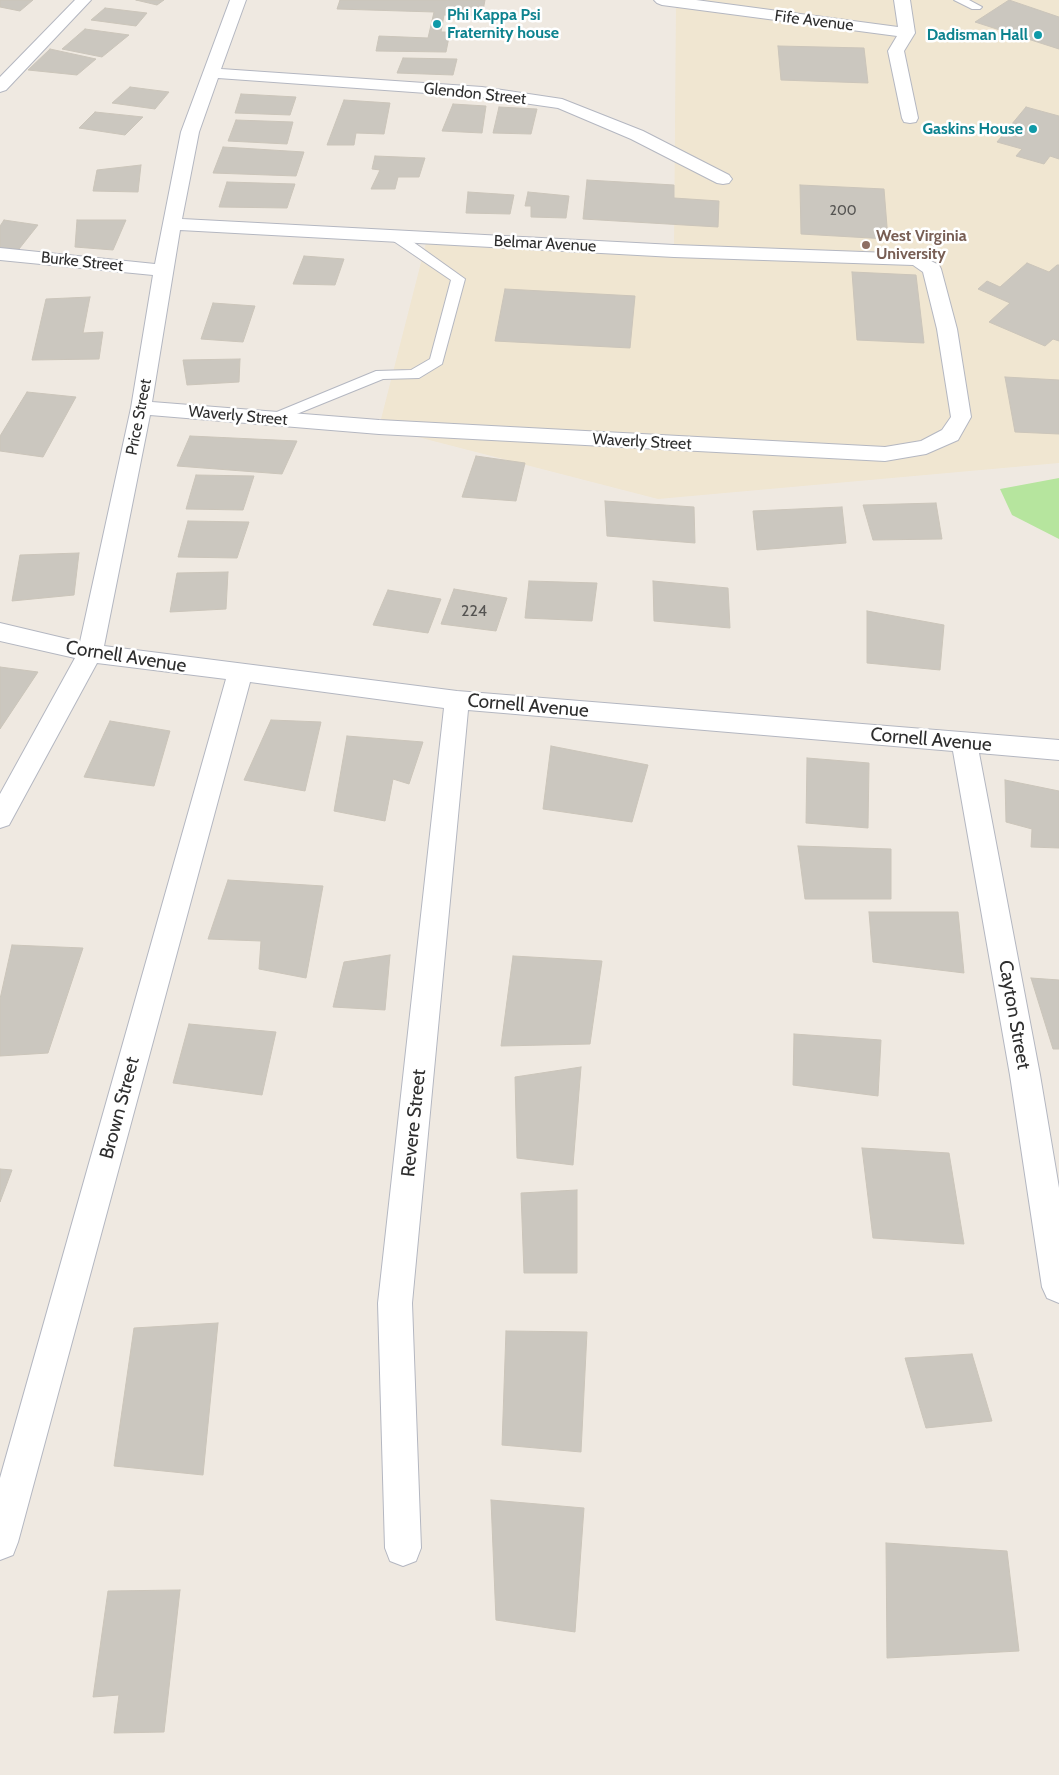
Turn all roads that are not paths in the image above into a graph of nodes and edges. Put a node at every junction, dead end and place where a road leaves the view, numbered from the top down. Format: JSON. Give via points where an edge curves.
{"nodes":[{"id":1,"x":84,"y":0,"type":"edge"},
{"id":2,"x":238,"y":0,"type":"edge"},
{"id":3,"x":662,"y":0,"type":"edge"},
{"id":4,"x":902,"y":0,"type":"edge"},
{"id":5,"x":960,"y":0,"type":"edge"},
{"id":6,"x":976,"y":7,"type":"dead end"},
{"id":7,"x":908,"y":33,"type":"junction"},
{"id":8,"x":210,"y":73,"type":"junction"},
{"id":9,"x":0,"y":87,"type":"edge"},
{"id":10,"x":910,"y":118,"type":"dead end"},
{"id":11,"x":723,"y":179,"type":"dead end"},
{"id":12,"x":172,"y":224,"type":"junction"},
{"id":13,"x":397,"y":237,"type":"junction"},
{"id":14,"x":0,"y":254,"type":"edge"},
{"id":15,"x":917,"y":260,"type":"joint"},
{"id":16,"x":163,"y":270,"type":"junction"},
{"id":17,"x":141,"y":408,"type":"junction"},
{"id":18,"x":272,"y":419,"type":"junction"},
{"id":19,"x":0,"y":632,"type":"edge"},
{"id":20,"x":90,"y":654,"type":"junction"},
{"id":21,"x":240,"y":674,"type":"junction"},
{"id":22,"x":457,"y":700,"type":"junction"},
{"id":23,"x":964,"y":743,"type":"junction"},
{"id":24,"x":1059,"y":750,"type":"edge"},
{"id":25,"x":0,"y":818,"type":"edge"},
{"id":26,"x":1059,"y":1287,"type":"edge"},
{"id":27,"x":0,"y":1542,"type":"edge"},
{"id":28,"x":403,"y":1548,"type":"dead end"}],
"edges":[{"from":1,"to":9,"type":"street"},
{"from":2,"to":8,"type":"street","name":"Price Street"},
{"from":3,"to":7,"type":"street","name":"Fife Avenue"},
{"from":4,"to":7,"type":"street"},
{"from":5,"to":6,"type":"lane"},
{"from":7,"to":10,"type":"street","via":[[896,51]]},
{"from":8,"to":11,"type":"street","name":"Glendon Street","via":[[482,92],[562,104],[637,135]]},
{"from":8,"to":12,"type":"street","name":"Price Street","via":[[190,132]]},
{"from":12,"to":13,"type":"street","name":"Belmar Avenue"},
{"from":12,"to":16,"type":"street","name":"Price Street"},
{"from":13,"to":15,"type":"street","name":"Belmar Avenue"},
{"from":13,"to":18,"type":"lane","via":[[458,280],[437,361],[414,375],[380,374]]},
{"from":14,"to":16,"type":"street","name":"Burke Street"},
{"from":15,"to":18,"type":"street","name":"Waverly Street","via":[[932,268],[947,329],[961,417],[950,435],[926,447],[885,454],[838,452],[379,428]]},
{"from":16,"to":17,"type":"street","name":"Price Street"},
{"from":17,"to":18,"type":"street","name":"Waverly Street"},
{"from":17,"to":20,"type":"street","name":"Price Street"},
{"from":19,"to":20,"type":"street","name":"Cornell Avenue"},
{"from":20,"to":21,"type":"street","name":"Cornell Avenue"},
{"from":20,"to":25,"type":"street","name":"Price Street"},
{"from":21,"to":22,"type":"street","name":"Cornell Avenue"},
{"from":21,"to":27,"type":"street","name":"Brown Street"},
{"from":22,"to":23,"type":"street","name":"Cornell Avenue"},
{"from":22,"to":28,"type":"street","name":"Revere Street","via":[[395,1302]]},
{"from":23,"to":24,"type":"street","name":"Cornell Avenue"},
{"from":23,"to":26,"type":"street","name":"Cayton Street","via":[[1025,1075]]}]}
